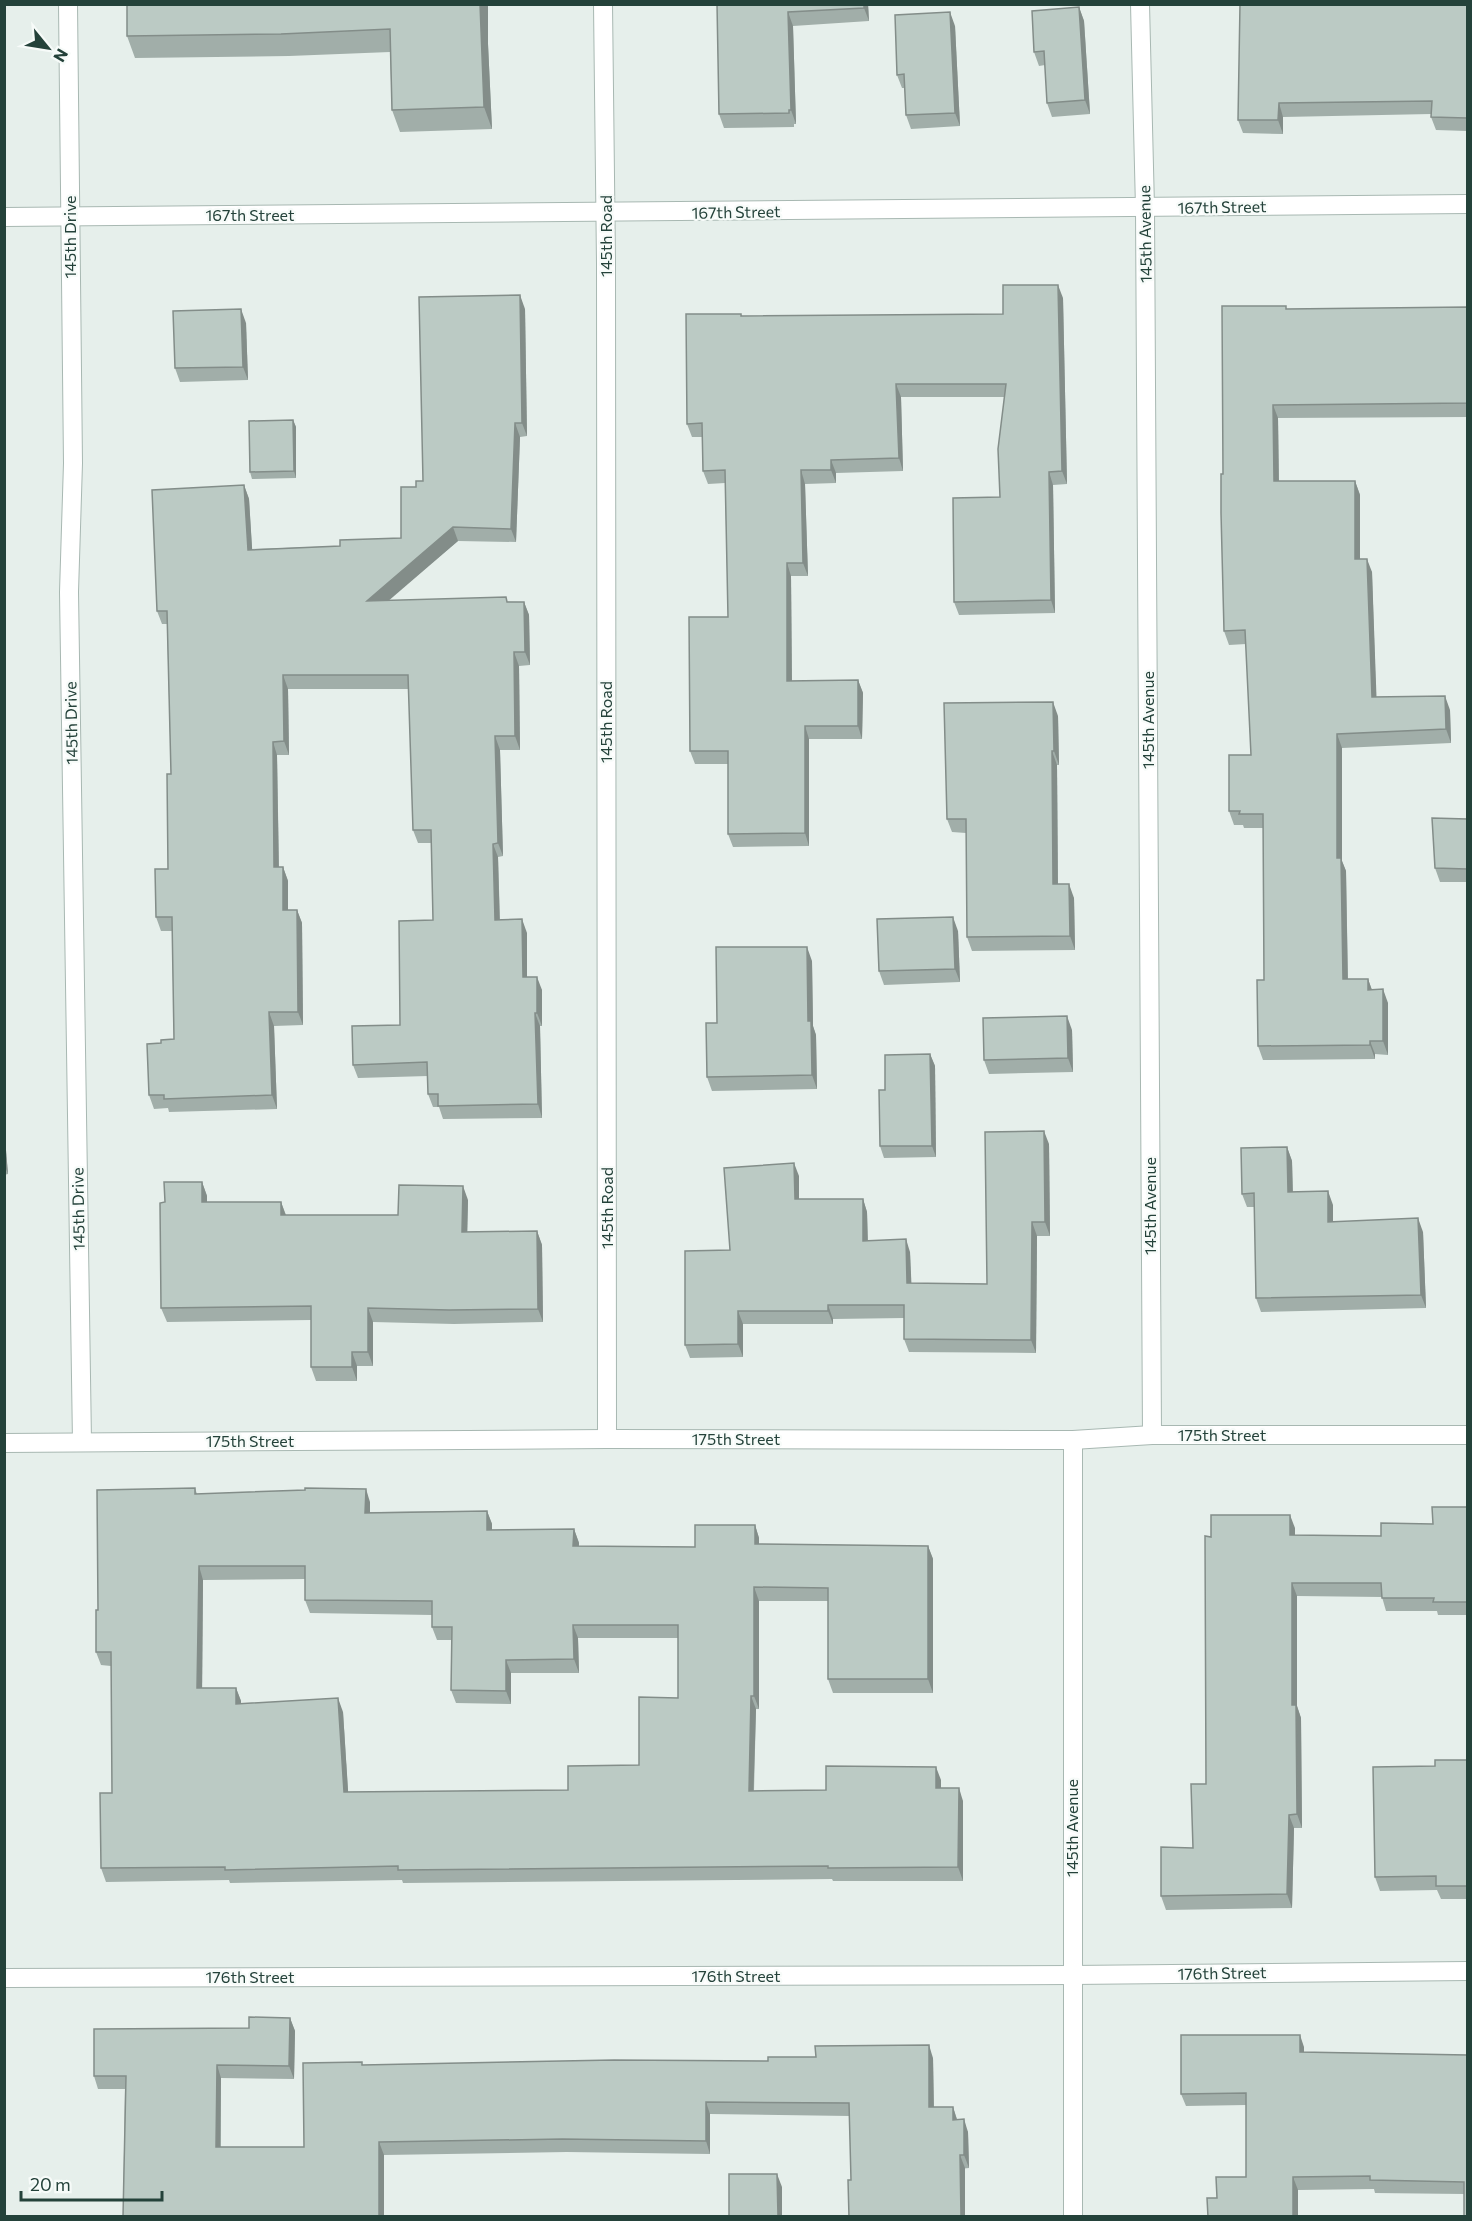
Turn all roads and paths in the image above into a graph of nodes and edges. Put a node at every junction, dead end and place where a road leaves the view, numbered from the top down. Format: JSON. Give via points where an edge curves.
{"nodes":[{"id":1,"x":68,"y":4,"type":"edge"},
{"id":2,"x":603,"y":4,"type":"edge"},
{"id":3,"x":1140,"y":4,"type":"edge"},
{"id":4,"x":1467,"y":204,"type":"edge"},
{"id":5,"x":1145,"y":208,"type":"junction"},
{"id":6,"x":606,"y":213,"type":"junction"},
{"id":7,"x":4,"y":217,"type":"edge"},
{"id":8,"x":70,"y":217,"type":"junction"},
{"id":9,"x":1152,"y":1435,"type":"junction"},
{"id":10,"x":1467,"y":1435,"type":"edge"},
{"id":11,"x":607,"y":1439,"type":"junction"},
{"id":12,"x":1073,"y":1440,"type":"junction"},
{"id":13,"x":82,"y":1442,"type":"junction"},
{"id":14,"x":4,"y":1443,"type":"edge"},
{"id":15,"x":1467,"y":1971,"type":"edge"},
{"id":16,"x":1072,"y":1975,"type":"junction"},
{"id":17,"x":4,"y":1978,"type":"edge"},
{"id":18,"x":1073,"y":2217,"type":"edge"}],
"edges":[{"from":1,"to":8,"type":"street","name":"145th Drive"},
{"from":2,"to":6,"type":"street","name":"145th Road"},
{"from":3,"to":5,"type":"street","name":"145th Avenue"},
{"from":4,"to":5,"type":"street","name":"167th Street"},
{"from":5,"to":6,"type":"street","name":"167th Street"},
{"from":5,"to":9,"type":"street","name":"145th Avenue"},
{"from":6,"to":8,"type":"street","name":"167th Street"},
{"from":6,"to":11,"type":"street","name":"145th Road"},
{"from":7,"to":8,"type":"street","name":"167th Street"},
{"from":8,"to":13,"type":"street","name":"145th Drive","via":[[73,463],[69,592]]},
{"from":9,"to":10,"type":"street","name":"175th Street"},
{"from":9,"to":12,"type":"street","name":"175th Street"},
{"from":11,"to":12,"type":"street","name":"175th Street"},
{"from":11,"to":13,"type":"street","name":"175th Street"},
{"from":12,"to":16,"type":"street","name":"145th Avenue"},
{"from":13,"to":14,"type":"street","name":"175th Street"},
{"from":15,"to":16,"type":"street","name":"176th Street"},
{"from":16,"to":17,"type":"street","name":"176th Street"},
{"from":16,"to":18,"type":"street","name":"145th Avenue"}]}
